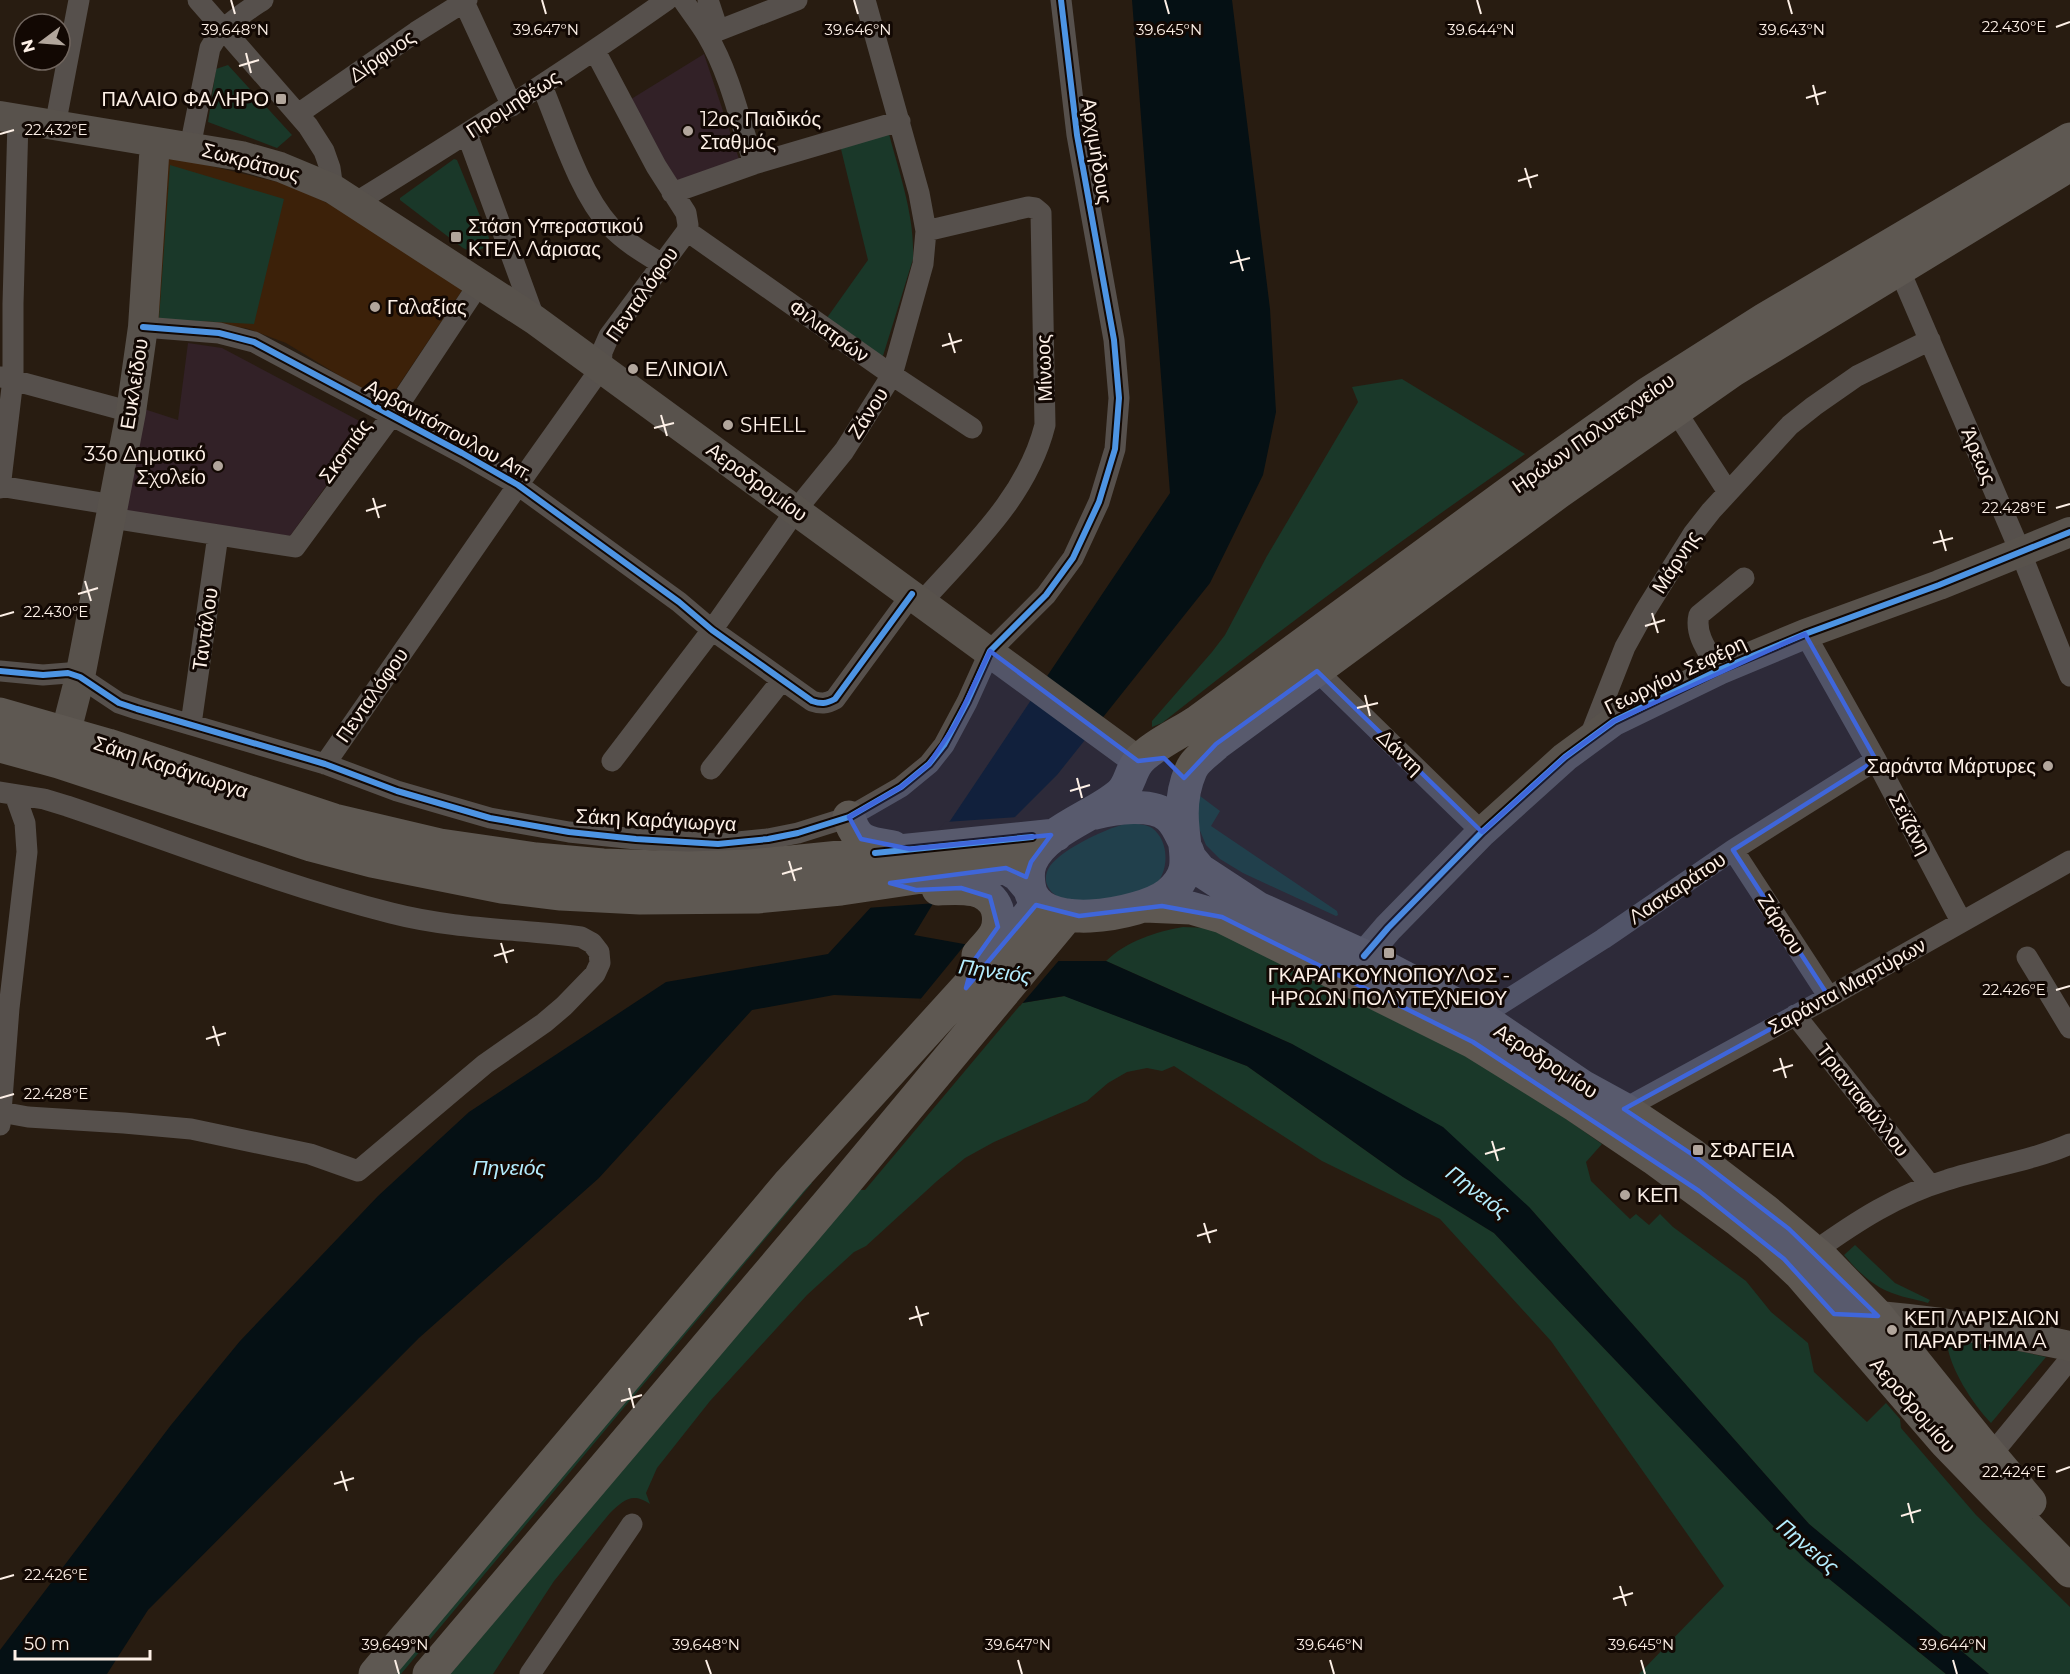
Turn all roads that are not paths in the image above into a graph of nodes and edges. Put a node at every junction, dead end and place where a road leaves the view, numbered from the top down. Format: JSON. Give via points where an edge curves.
{"nodes":[{"id":1,"x":78,"y":0,"type":"edge"},
{"id":2,"x":198,"y":0,"type":"edge"},
{"id":3,"x":262,"y":0,"type":"edge"},
{"id":4,"x":667,"y":0,"type":"edge"},
{"id":5,"x":683,"y":0,"type":"edge"},
{"id":6,"x":708,"y":0,"type":"edge"},
{"id":7,"x":797,"y":0,"type":"edge"},
{"id":8,"x":865,"y":0,"type":"edge"},
{"id":9,"x":1061,"y":0,"type":"edge"},
{"id":10,"x":465,"y":1,"type":"edge"},
{"id":11,"x":223,"y":29,"type":"junction"},
{"id":12,"x":713,"y":33,"type":"junction"},
{"id":13,"x":595,"y":51,"type":"junction"},
{"id":14,"x":542,"y":86,"type":"junction"},
{"id":15,"x":512,"y":106,"type":"junction"},
{"id":16,"x":298,"y":114,"type":"junction"},
{"id":17,"x":9,"y":118,"type":"edge"},
{"id":18,"x":900,"y":121,"type":"junction"},
{"id":19,"x":55,"y":126,"type":"junction"},
{"id":20,"x":467,"y":134,"type":"junction"},
{"id":21,"x":2070,"y":139,"type":"edge"},
{"id":22,"x":156,"y":142,"type":"junction"},
{"id":23,"x":190,"y":147,"type":"junction"},
{"id":24,"x":753,"y":164,"type":"junction"},
{"id":25,"x":2070,"y":165,"type":"edge"},
{"id":26,"x":672,"y":193,"type":"junction"},
{"id":27,"x":344,"y":196,"type":"junction"},
{"id":28,"x":687,"y":231,"type":"junction"},
{"id":29,"x":926,"y":231,"type":"junction"},
{"id":30,"x":662,"y":264,"type":"junction"},
{"id":31,"x":1899,"y":269,"type":"junction"},
{"id":32,"x":479,"y":284,"type":"junction"},
{"id":33,"x":1109,"y":305,"type":"joint"},
{"id":34,"x":535,"y":320,"type":"junction"},
{"id":35,"x":143,"y":327,"type":"junction"},
{"id":36,"x":1930,"y":340,"type":"junction"},
{"id":37,"x":601,"y":368,"type":"junction"},
{"id":38,"x":892,"y":375,"type":"junction"},
{"id":39,"x":6,"y":378,"type":"edge"},
{"id":40,"x":1675,"y":410,"type":"junction"},
{"id":41,"x":131,"y":412,"type":"junction"},
{"id":42,"x":392,"y":415,"type":"junction"},
{"id":43,"x":972,"y":428,"type":"dead end"},
{"id":44,"x":518,"y":485,"type":"junction"},
{"id":45,"x":0,"y":487,"type":"edge"},
{"id":46,"x":1728,"y":492,"type":"junction"},
{"id":47,"x":796,"y":510,"type":"junction"},
{"id":48,"x":112,"y":511,"type":"junction"},
{"id":49,"x":2070,"y":532,"type":"edge"},
{"id":50,"x":218,"y":535,"type":"junction"},
{"id":51,"x":2020,"y":551,"type":"junction"},
{"id":52,"x":1744,"y":579,"type":"dead end"},
{"id":53,"x":917,"y":598,"type":"junction"},
{"id":54,"x":712,"y":630,"type":"junction"},
{"id":55,"x":1805,"y":634,"type":"junction"},
{"id":56,"x":992,"y":653,"type":"junction"},
{"id":57,"x":1317,"y":670,"type":"junction"},
{"id":58,"x":1719,"y":670,"type":"junction"},
{"id":59,"x":0,"y":671,"type":"edge"},
{"id":60,"x":2070,"y":676,"type":"edge"},
{"id":61,"x":80,"y":677,"type":"junction"},
{"id":62,"x":782,"y":680,"type":"junction"},
{"id":63,"x":0,"y":714,"type":"edge"},
{"id":64,"x":191,"y":724,"type":"junction"},
{"id":65,"x":1590,"y":736,"type":"junction"},
{"id":66,"x":0,"y":746,"type":"edge"},
{"id":67,"x":62,"y":748,"type":"junction"},
{"id":68,"x":1876,"y":760,"type":"junction"},
{"id":69,"x":612,"y":761,"type":"dead end"},
{"id":70,"x":1138,"y":761,"type":"junction"},
{"id":71,"x":325,"y":764,"type":"junction"},
{"id":72,"x":711,"y":769,"type":"dead end"},
{"id":73,"x":1186,"y":787,"type":"junction"},
{"id":74,"x":8,"y":793,"type":"edge"},
{"id":75,"x":1090,"y":814,"type":"junction"},
{"id":76,"x":849,"y":817,"type":"junction"},
{"id":77,"x":1482,"y":832,"type":"junction"},
{"id":78,"x":1044,"y":836,"type":"junction"},
{"id":79,"x":1185,"y":845,"type":"junction"},
{"id":80,"x":889,"y":849,"type":"junction"},
{"id":81,"x":1733,"y":850,"type":"junction"},
{"id":82,"x":2070,"y":861,"type":"edge"},
{"id":83,"x":890,"y":883,"type":"junction"},
{"id":84,"x":1024,"y":886,"type":"junction"},
{"id":85,"x":1145,"y":906,"type":"junction"},
{"id":86,"x":1068,"y":915,"type":"junction"},
{"id":87,"x":1960,"y":921,"type":"junction"},
{"id":88,"x":1003,"y":935,"type":"junction"},
{"id":89,"x":1364,"y":956,"type":"junction"},
{"id":90,"x":2027,"y":957,"type":"dead end"},
{"id":91,"x":1829,"y":997,"type":"junction"},
{"id":92,"x":1795,"y":1015,"type":"junction"},
{"id":93,"x":1480,"y":1017,"type":"junction"},
{"id":94,"x":2070,"y":1028,"type":"edge"},
{"id":95,"x":1624,"y":1109,"type":"junction"},
{"id":96,"x":1,"y":1112,"type":"edge"},
{"id":97,"x":0,"y":1125,"type":"edge"},
{"id":98,"x":2070,"y":1144,"type":"edge"},
{"id":99,"x":1930,"y":1185,"type":"junction"},
{"id":100,"x":1815,"y":1251,"type":"junction"},
{"id":101,"x":1834,"y":1314,"type":"junction"},
{"id":102,"x":1878,"y":1316,"type":"junction"},
{"id":103,"x":2070,"y":1346,"type":"edge"},
{"id":104,"x":2070,"y":1359,"type":"edge"},
{"id":105,"x":1990,"y":1455,"type":"junction"},
{"id":106,"x":632,"y":1524,"type":"dead end"},
{"id":107,"x":2070,"y":1545,"type":"edge"},
{"id":108,"x":2070,"y":1571,"type":"edge"},
{"id":109,"x":375,"y":1674,"type":"edge"},
{"id":110,"x":429,"y":1674,"type":"edge"},
{"id":111,"x":530,"y":1674,"type":"edge"}],
"edges":[{"from":1,"to":19,"type":"street"},
{"from":2,"to":11,"type":"street"},
{"from":3,"to":11,"type":"street"},
{"from":4,"to":13,"type":"street","name":"Προμηθέως"},
{"from":5,"to":12,"type":"street"},
{"from":6,"to":12,"type":"street"},
{"from":7,"to":12,"type":"street"},
{"from":8,"to":18,"type":"street","name":"Ζάνου"},
{"from":9,"to":33,"type":"street","name":"Αρχιμήδους","via":[[1077,135]]},
{"from":10,"to":15,"type":"street"},
{"from":10,"to":16,"type":"street","name":"Δίρφυος"},
{"from":11,"to":16,"type":"street"},
{"from":11,"to":23,"type":"street","via":[[206,60]]},
{"from":12,"to":24,"type":"street"},
{"from":13,"to":14,"type":"street","name":"Προμηθέως"},
{"from":13,"to":26,"type":"street","name":"Πενταλόφου"},
{"from":14,"to":15,"type":"street","name":"Προμηθέως"},
{"from":14,"to":30,"type":"street","via":[[596,208],[618,233]]},
{"from":15,"to":20,"type":"street","name":"Προμηθέως"},
{"from":16,"to":27,"type":"street","via":[[324,151]]},
{"from":17,"to":19,"type":"main road","name":"Σωκράτους"},
{"from":17,"to":39,"type":"street","via":[[13,304]]},
{"from":18,"to":24,"type":"street"},
{"from":18,"to":29,"type":"street","name":"Ζάνου"},
{"from":19,"to":22,"type":"main road","name":"Σωκράτους"},
{"from":20,"to":27,"type":"street","name":"Προμηθέως"},
{"from":20,"to":34,"type":"street"},
{"from":21,"to":70,"type":"main road","name":"Ηρώων Πολυτεχνείου","via":[[1745,331],[1647,394]]},
{"from":22,"to":23,"type":"main road","name":"Σωκράτους"},
{"from":22,"to":35,"type":"main road","name":"Ευκλείδου"},
{"from":23,"to":27,"type":"main road","name":"Σωκράτους","via":[[260,160]]},
{"from":24,"to":26,"type":"street"},
{"from":25,"to":31,"type":"main road","name":"Ηρώων Πολυτεχνείου"},
{"from":26,"to":28,"type":"street","name":"Πενταλόφου","via":[[686,213]]},
{"from":27,"to":32,"type":"main road","name":"Σωκράτους"},
{"from":28,"to":30,"type":"street","name":"Πενταλόφου"},
{"from":28,"to":38,"type":"street","name":"Φιλιατρών"},
{"from":29,"to":38,"type":"street","name":"Ζάνου","via":[[923,264]]},
{"from":29,"to":53,"type":"street","name":"Μίνωος","via":[[1028,207],[1041,213],[1045,425],[1039,449],[999,516]]},
{"from":30,"to":37,"type":"street","name":"Πενταλόφου","via":[[609,336]]},
{"from":31,"to":36,"type":"street","name":"Άρεως"},
{"from":31,"to":40,"type":"main road","name":"Ηρώων Πολυτεχνείου"},
{"from":32,"to":34,"type":"main road","name":"Σωκράτους"},
{"from":32,"to":42,"type":"street","name":"Σκοπιάς"},
{"from":33,"to":56,"type":"street","name":"Σάκη Καράγιωργα","via":[[1119,418],[1105,484],[1064,572]]},
{"from":34,"to":37,"type":"main road","name":"Αεροδρομίου"},
{"from":35,"to":41,"type":"main road","name":"Ευκλείδου"},
{"from":35,"to":42,"type":"street","name":"Αρβανιτόπουλου Απ.","via":[[219,333],[254,342]]},
{"from":36,"to":46,"type":"street","name":"Μάρνης","via":[[1857,375],[1832,392],[1791,425]]},
{"from":36,"to":51,"type":"street","name":"Άρεως"},
{"from":37,"to":44,"type":"street","name":"Πενταλόφου"},
{"from":37,"to":47,"type":"main road","name":"Αεροδρομίου"},
{"from":38,"to":43,"type":"street","name":"Φιλιατρών"},
{"from":38,"to":47,"type":"street","name":"Ζάνου","via":[[844,451]]},
{"from":39,"to":41,"type":"street"},
{"from":39,"to":45,"type":"street"},
{"from":40,"to":46,"type":"street"},
{"from":40,"to":57,"type":"main road","name":"Ηρώων Πολυτεχνείου"},
{"from":41,"to":48,"type":"main road","name":"Ευκλείδου"},
{"from":42,"to":44,"type":"street","name":"Αρβανιτόπουλου Απ."},
{"from":42,"to":50,"type":"street","name":"Σκοπιάς","via":[[295,547]]},
{"from":44,"to":54,"type":"street","name":"Αρβανιτόπουλου Απ."},
{"from":44,"to":71,"type":"street","name":"Πενταλόφου"},
{"from":45,"to":48,"type":"street"},
{"from":46,"to":65,"type":"street","name":"Μάρνης","via":[[1693,534],[1645,611],[1625,647]]},
{"from":47,"to":53,"type":"main road","name":"Αεροδρομίου"},
{"from":47,"to":54,"type":"street","name":"Ζάνου"},
{"from":48,"to":50,"type":"street"},
{"from":48,"to":61,"type":"main road","name":"Ευκλείδου"},
{"from":49,"to":51,"type":"main road","name":"Γεωργίου Σεφέρη"},
{"from":50,"to":64,"type":"street","name":"Ταντάλου"},
{"from":51,"to":55,"type":"main road","name":"Γεωργίου Σεφέρη"},
{"from":51,"to":60,"type":"street","name":"Άρεως"},
{"from":52,"to":58,"type":"street","via":[[1699,615],[1700,635]]},
{"from":53,"to":56,"type":"main road","name":"Αεροδρομίου"},
{"from":53,"to":62,"type":"street","name":"Αρβανιτόπουλου Απ.","via":[[835,699],[812,701]]},
{"from":54,"to":62,"type":"street","name":"Αρβανιτόπουλου Απ."},
{"from":54,"to":69,"type":"street","name":"Ζάνου"},
{"from":55,"to":58,"type":"main road","name":"Γεωργίου Σεφέρη"},
{"from":55,"to":68,"type":"street","name":"Σεϊζάνη"},
{"from":56,"to":70,"type":"main road","name":"Αεροδρομίου"},
{"from":56,"to":76,"type":"street","name":"Σάκη Καράγιωργα","via":[[955,726],[929,764],[901,788]]},
{"from":57,"to":73,"type":"main road","name":"Ηρώων Πολυτεχνείου","via":[[1216,744],[1192,767]]},
{"from":57,"to":77,"type":"street","name":"Δάντη"},
{"from":58,"to":65,"type":"main road","name":"Γεωργίου Σεφέρη","via":[[1630,712]]},
{"from":59,"to":61,"type":"street","via":[[68,673]]},
{"from":61,"to":64,"type":"street","name":"Σάκη Καράγιωργα","via":[[119,702]]},
{"from":61,"to":67,"type":"main road","name":"Ευκλείδου"},
{"from":62,"to":72,"type":"street"},
{"from":63,"to":67,"type":"main road","name":"Σάκη Καράγιωργα"},
{"from":64,"to":71,"type":"street","name":"Σάκη Καράγιωργα"},
{"from":65,"to":77,"type":"main road","name":"Γεωργίου Σεφέρη"},
{"from":66,"to":67,"type":"main road","name":"Σάκη Καράγιωργα"},
{"from":67,"to":80,"type":"main road","name":"Σάκη Καράγιωργα","via":[[128,752],[334,820],[440,845],[504,855],[688,868],[750,866]]},
{"from":67,"to":83,"type":"main road","name":"Σάκη Καράγιωργα","via":[[311,845],[383,864],[502,887],[691,899],[772,896]]},
{"from":68,"to":81,"type":"street","name":"Λασκαράτου"},
{"from":68,"to":87,"type":"street","name":"Σεϊζάνη"},
{"from":70,"to":73,"type":"main road","via":[[1159,757],[1168,760]]},
{"from":70,"to":75,"type":"main road","via":[[1124,789]]},
{"from":71,"to":76,"type":"street","name":"Σάκη Καράγιωργα","via":[[397,791],[490,818],[636,839],[742,843],[786,836]]},
{"from":73,"to":79,"type":"main road","name":"Ηρώων Πολυτεχνείου","via":[[1182,814]]},
{"from":74,"to":96,"type":"street","via":[[25,823],[27,852]]},
{"from":74,"to":96,"type":"street","via":[[67,806],[309,889],[392,913],[465,926],[581,937],[599,952],[600,963],[595,974],[535,1031],[485,1064],[358,1171],[310,1154],[191,1129]]},
{"from":75,"to":78,"type":"main road"},
{"from":75,"to":79,"type":"main road","via":[[1132,808],[1161,812],[1173,820]]},
{"from":76,"to":80,"type":"main road","via":[[858,836]]},
{"from":77,"to":89,"type":"main road","name":"Γεωργίου Σεφέρη"},
{"from":78,"to":80,"type":"main road","name":"Σάκη Καράγιωργα"},
{"from":78,"to":84,"type":"main road"},
{"from":79,"to":85,"type":"main road","via":[[1182,878],[1167,895]]},
{"from":79,"to":89,"type":"main road","name":"Αεροδρομίου","via":[[1200,870],[1258,908]]},
{"from":81,"to":91,"type":"street","name":"Ζάρκου"},
{"from":81,"to":93,"type":"street","name":"Λασκαράτου"},
{"from":82,"to":87,"type":"street","name":"Σαράντα Μαρτύρων"},
{"from":83,"to":84,"type":"main road","name":"Σάκη Καράγιωργα","via":[[942,874]]},
{"from":83,"to":88,"type":"main road","via":[[916,890],[961,888],[984,894],[996,908]]},
{"from":84,"to":86,"type":"main road","via":[[1049,910]]},
{"from":84,"to":88,"type":"main road"},
{"from":85,"to":86,"type":"main road","via":[[1090,916]]},
{"from":85,"to":101,"type":"main road","name":"Αεροδρομίου","via":[[1191,908],[1222,917],[1473,1042],[1576,1106],[1707,1197],[1784,1259]]},
{"from":86,"to":110,"type":"main road"},
{"from":87,"to":91,"type":"street","name":"Σαράντα Μαρτύρων"},
{"from":88,"to":109,"type":"main road","via":[[966,988],[790,1182]]},
{"from":89,"to":93,"type":"main road","name":"Αεροδρομίου"},
{"from":90,"to":94,"type":"street"},
{"from":91,"to":92,"type":"street","name":"Σαράντα Μαρτύρων"},
{"from":92,"to":95,"type":"street","name":"Σαράντα Μαρτύρων"},
{"from":92,"to":99,"type":"street","name":"Τριανταφύλλου"},
{"from":93,"to":95,"type":"main road","name":"Αεροδρομίου","via":[[1582,1086]]},
{"from":95,"to":100,"type":"main road","name":"Αεροδρομίου","via":[[1693,1155]]},
{"from":96,"to":97,"type":"street"},
{"from":98,"to":99,"type":"street"},
{"from":99,"to":100,"type":"street","via":[[1873,1211]]},
{"from":100,"to":102,"type":"main road","name":"Αεροδρομίου"},
{"from":101,"to":102,"type":"main road"},
{"from":101,"to":108,"type":"main road","name":"Αεροδρομίου","via":[[1945,1442]]},
{"from":102,"to":103,"type":"main road"},
{"from":102,"to":105,"type":"main road","name":"Αεροδρομίου"},
{"from":104,"to":105,"type":"street"},
{"from":105,"to":107,"type":"main road","name":"Αεροδρομίου"},
{"from":106,"to":111,"type":"street"}]}
